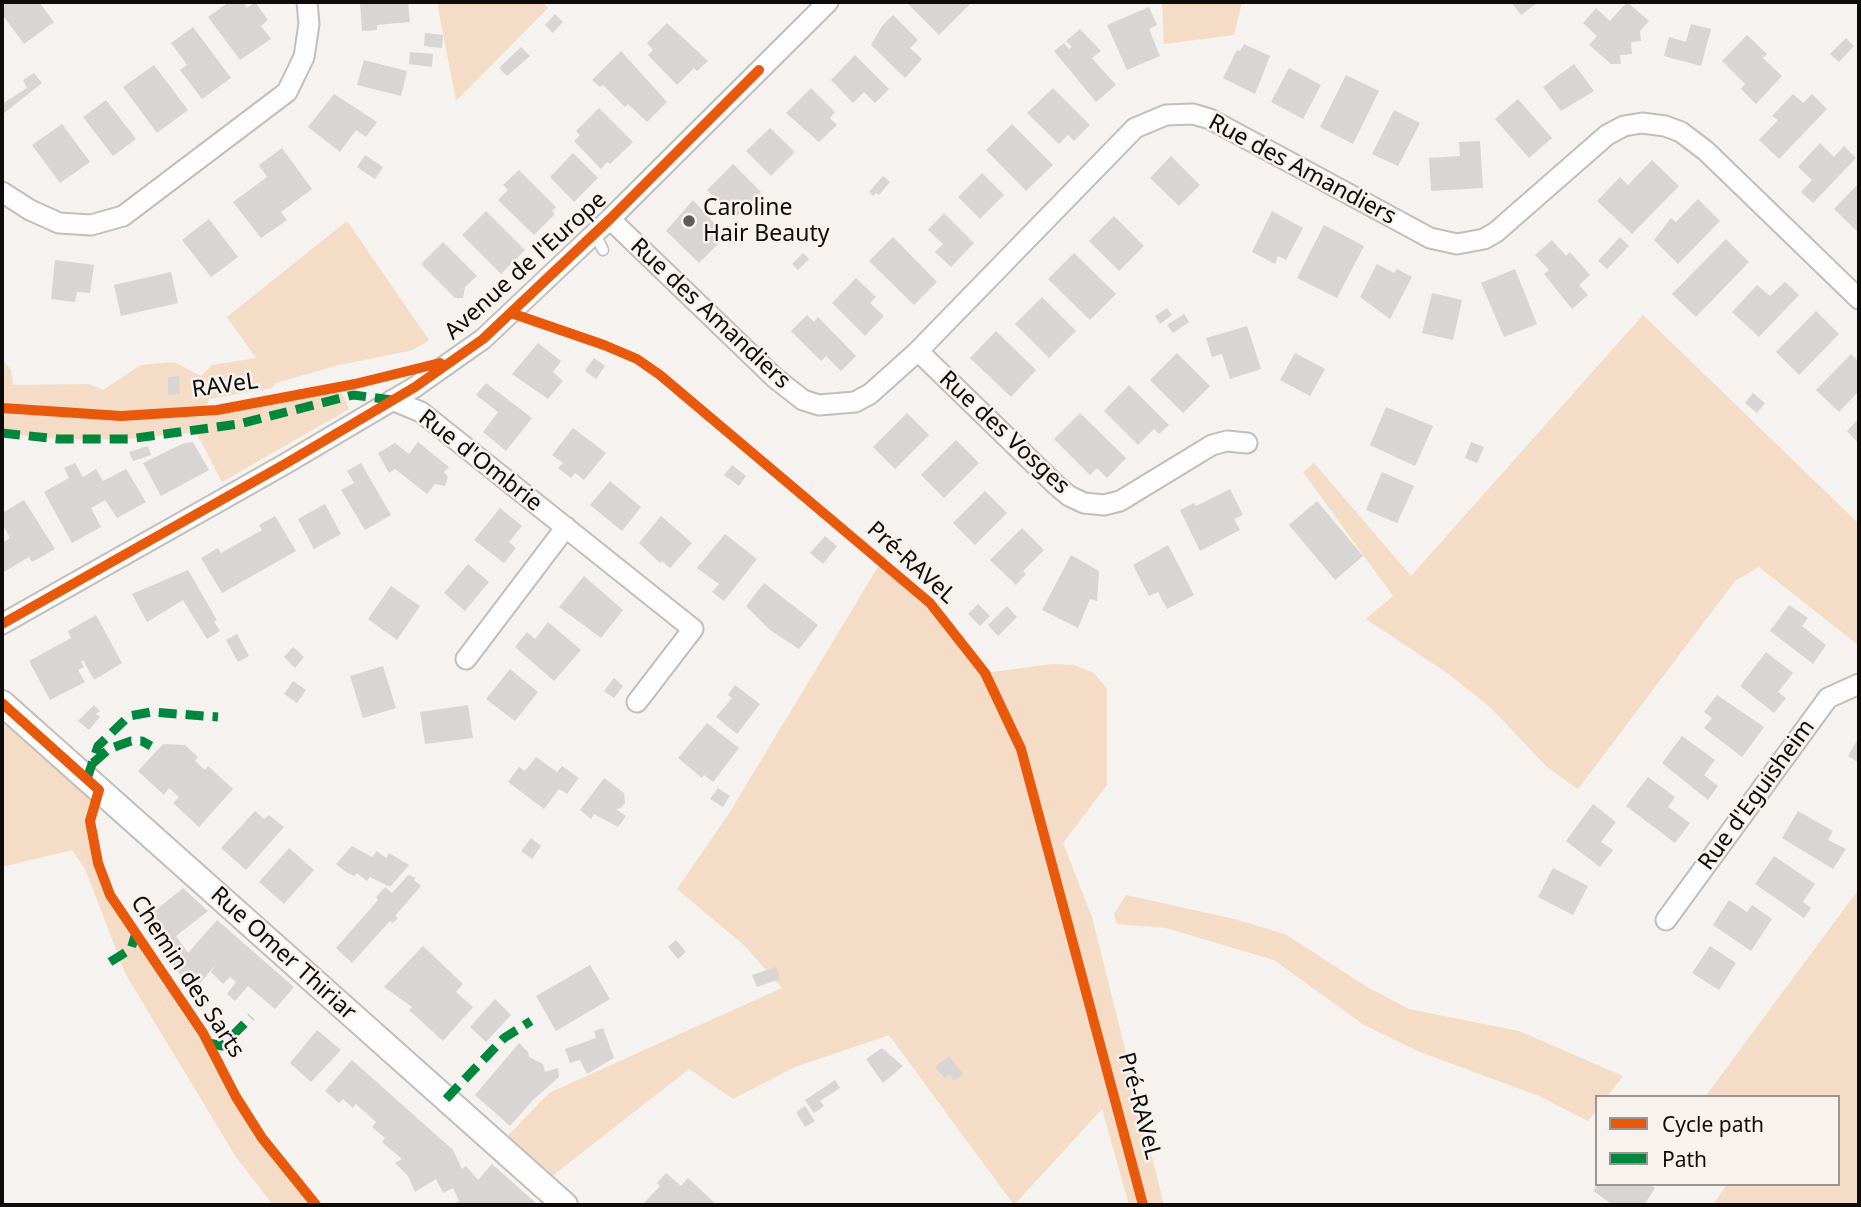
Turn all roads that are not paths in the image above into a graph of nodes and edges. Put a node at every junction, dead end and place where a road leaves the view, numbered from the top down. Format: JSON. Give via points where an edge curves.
{"nodes":[{"id":1,"x":307,"y":2,"type":"edge"},
{"id":2,"x":828,"y":2,"type":"edge"},
{"id":3,"x":2,"y":192,"type":"edge"},
{"id":4,"x":610,"y":219,"type":"junction"},
{"id":5,"x":1859,"y":299,"type":"edge"},
{"id":6,"x":918,"y":351,"type":"junction"},
{"id":7,"x":391,"y":400,"type":"junction"},
{"id":8,"x":1247,"y":443,"type":"dead end"},
{"id":9,"x":566,"y":527,"type":"junction"},
{"id":10,"x":2,"y":624,"type":"edge"},
{"id":11,"x":466,"y":659,"type":"dead end"},
{"id":12,"x":1859,"y":684,"type":"edge"},
{"id":13,"x":637,"y":702,"type":"dead end"},
{"id":14,"x":2,"y":703,"type":"edge"},
{"id":15,"x":1667,"y":920,"type":"dead end"},
{"id":16,"x":565,"y":1205,"type":"edge"}],
"edges":[{"from":1,"to":3,"type":"street","via":[[304,57],[287,92],[123,216],[91,225],[59,223]]},
{"from":2,"to":4,"type":"street","name":"Avenue de l'Europe"},
{"from":4,"to":6,"type":"street","name":"Rue des Amandiers","via":[[803,400],[819,405],[855,402]]},
{"from":4,"to":7,"type":"street","name":"Avenue de l'Europe","via":[[599,242],[483,339]]},
{"from":5,"to":6,"type":"street","name":"Rue des Amandiers","via":[[1706,151],[1665,126],[1642,123],[1616,131],[1496,232],[1457,244],[1430,238],[1210,119],[1180,113],[1150,119],[1135,128]]},
{"from":6,"to":8,"type":"street","name":"Rue des Vosges","via":[[1056,485],[1084,503],[1120,501],[1212,445]]},
{"from":7,"to":9,"type":"street","name":"Rue d'Ombrie","via":[[421,412]]},
{"from":7,"to":10,"type":"street","name":"Avenue de l'Europe"},
{"from":9,"to":11,"type":"street","name":"Rue d'Ombrie"},
{"from":9,"to":13,"type":"street","name":"Rue d'Ombrie","via":[[693,629]]},
{"from":12,"to":15,"type":"street","name":"Rue d'Eguisheim","via":[[1828,698]]},
{"from":14,"to":16,"type":"street","name":"Rue Omer Thiriar"}]}
